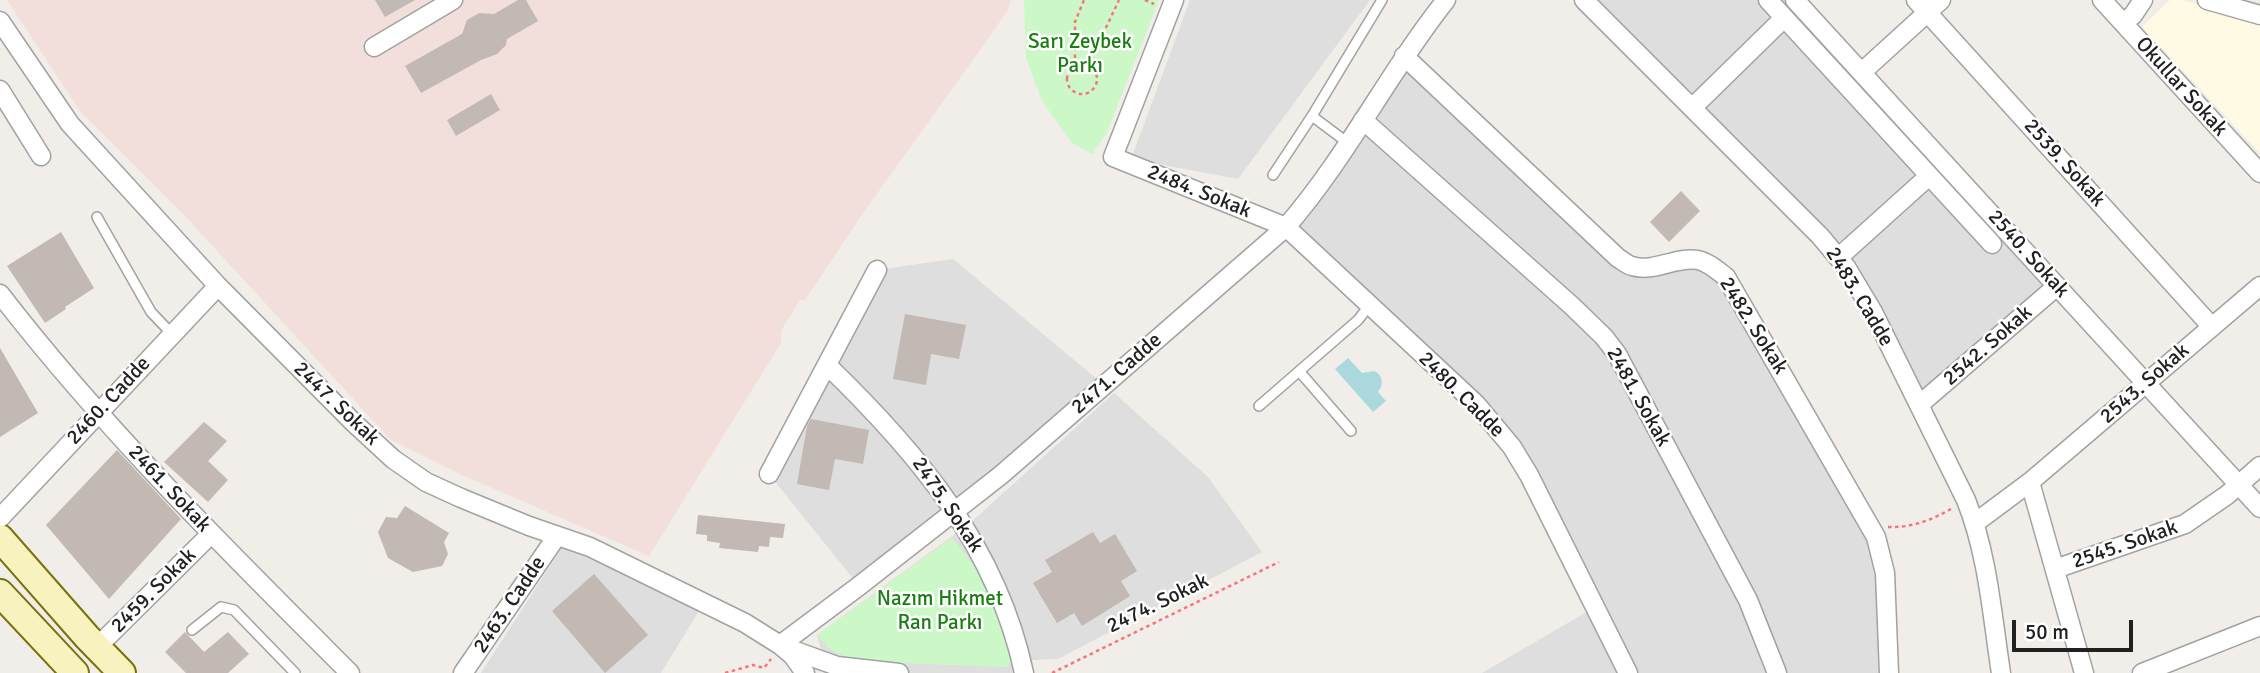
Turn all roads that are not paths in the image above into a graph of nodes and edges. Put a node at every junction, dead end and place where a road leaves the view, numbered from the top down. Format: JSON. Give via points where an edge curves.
{"nodes":[{"id":1,"x":453,"y":0,"type":"edge"},
{"id":2,"x":1174,"y":0,"type":"edge"},
{"id":3,"x":1382,"y":0,"type":"edge"},
{"id":4,"x":1446,"y":0,"type":"edge"},
{"id":5,"x":1584,"y":0,"type":"edge"},
{"id":6,"x":1768,"y":0,"type":"edge"},
{"id":7,"x":1796,"y":0,"type":"edge"},
{"id":8,"x":1941,"y":0,"type":"edge"},
{"id":9,"x":2102,"y":0,"type":"edge"},
{"id":10,"x":2143,"y":0,"type":"edge"},
{"id":11,"x":2207,"y":0,"type":"edge"},
{"id":12,"x":1921,"y":6,"type":"edge"},
{"id":13,"x":2260,"y":15,"type":"edge"},
{"id":14,"x":1784,"y":18,"type":"junction"},
{"id":15,"x":2123,"y":23,"type":"junction"},
{"id":16,"x":1,"y":27,"type":"edge"},
{"id":17,"x":374,"y":47,"type":"dead end"},
{"id":18,"x":1404,"y":56,"type":"junction"},
{"id":19,"x":1862,"y":72,"type":"junction"},
{"id":20,"x":0,"y":90,"type":"edge"},
{"id":21,"x":1693,"y":107,"type":"junction"},
{"id":22,"x":1312,"y":116,"type":"junction"},
{"id":23,"x":1363,"y":120,"type":"junction"},
{"id":24,"x":1908,"y":123,"type":"junction"},
{"id":25,"x":1893,"y":136,"type":"junction"},
{"id":26,"x":1348,"y":143,"type":"junction"},
{"id":27,"x":41,"y":156,"type":"dead end"},
{"id":28,"x":2260,"y":173,"type":"edge"},
{"id":29,"x":1273,"y":175,"type":"dead end"},
{"id":30,"x":1929,"y":176,"type":"junction"},
{"id":31,"x":97,"y":217,"type":"dead end"},
{"id":32,"x":1286,"y":227,"type":"junction"},
{"id":33,"x":1992,"y":244,"type":"dead end"},
{"id":34,"x":1839,"y":257,"type":"junction"},
{"id":35,"x":877,"y":270,"type":"dead end"},
{"id":36,"x":218,"y":286,"type":"junction"},
{"id":37,"x":2057,"y":286,"type":"junction"},
{"id":38,"x":2260,"y":286,"type":"edge"},
{"id":39,"x":0,"y":294,"type":"edge"},
{"id":40,"x":1369,"y":306,"type":"junction"},
{"id":41,"x":2212,"y":327,"type":"junction"},
{"id":42,"x":172,"y":334,"type":"junction"},
{"id":43,"x":827,"y":365,"type":"junction"},
{"id":44,"x":1300,"y":371,"type":"junction"},
{"id":45,"x":2146,"y":384,"type":"junction"},
{"id":46,"x":1919,"y":405,"type":"junction"},
{"id":47,"x":1259,"y":406,"type":"dead end"},
{"id":48,"x":98,"y":411,"type":"junction"},
{"id":49,"x":1350,"y":431,"type":"dead end"},
{"id":50,"x":2260,"y":466,"type":"edge"},
{"id":51,"x":769,"y":474,"type":"dead end"},
{"id":52,"x":2030,"y":482,"type":"junction"},
{"id":53,"x":2239,"y":486,"type":"junction"},
{"id":54,"x":2260,"y":508,"type":"edge"},
{"id":55,"x":955,"y":512,"type":"junction"},
{"id":56,"x":0,"y":518,"type":"edge"},
{"id":57,"x":1975,"y":523,"type":"junction"},
{"id":58,"x":211,"y":534,"type":"junction"},
{"id":59,"x":557,"y":536,"type":"junction"},
{"id":60,"x":0,"y":538,"type":"edge"},
{"id":61,"x":2055,"y":569,"type":"junction"},
{"id":62,"x":0,"y":593,"type":"edge"},
{"id":63,"x":2260,"y":627,"type":"edge"},
{"id":64,"x":192,"y":630,"type":"dead end"},
{"id":65,"x":780,"y":645,"type":"junction"},
{"id":66,"x":97,"y":647,"type":"junction"},
{"id":67,"x":75,"y":673,"type":"edge"},
{"id":68,"x":122,"y":673,"type":"edge"},
{"id":69,"x":295,"y":673,"type":"edge"},
{"id":70,"x":350,"y":673,"type":"edge"},
{"id":71,"x":463,"y":673,"type":"edge"},
{"id":72,"x":805,"y":673,"type":"edge"},
{"id":73,"x":900,"y":673,"type":"edge"},
{"id":74,"x":1024,"y":673,"type":"edge"},
{"id":75,"x":1628,"y":673,"type":"edge"},
{"id":76,"x":1777,"y":673,"type":"edge"},
{"id":77,"x":1889,"y":673,"type":"edge"},
{"id":78,"x":2001,"y":673,"type":"edge"},
{"id":79,"x":2084,"y":673,"type":"edge"},
{"id":80,"x":2142,"y":673,"type":"edge"}],
"edges":[{"from":1,"to":17,"type":"street"},
{"from":2,"to":32,"type":"street","name":"2484. Sokak","via":[[1113,157]]},
{"from":3,"to":22,"type":"lane"},
{"from":4,"to":18,"type":"street","name":"2471. Cadde"},
{"from":5,"to":21,"type":"street","name":"2483. Cadde"},
{"from":6,"to":14,"type":"street"},
{"from":7,"to":19,"type":"street","name":"2540. Sokak"},
{"from":8,"to":12,"type":"street"},
{"from":9,"to":15,"type":"street","name":"Okullar Sokak"},
{"from":10,"to":15,"type":"street"},
{"from":11,"to":13,"type":"street"},
{"from":12,"to":19,"type":"street"},
{"from":12,"to":41,"type":"street","name":"2539. Sokak"},
{"from":14,"to":21,"type":"street"},
{"from":14,"to":25,"type":"street"},
{"from":15,"to":28,"type":"street","name":"Okullar Sokak"},
{"from":16,"to":36,"type":"street","name":"2447. Sokak","via":[[69,124]]},
{"from":18,"to":23,"type":"street","name":"2471. Cadde"},
{"from":18,"to":77,"type":"street","name":"2482. Sokak","via":[[1618,258],[1632,267],[1648,268],[1698,260],[1726,277],[1871,527],[1885,573]]},
{"from":19,"to":24,"type":"street","name":"2540. Sokak"},
{"from":20,"to":27,"type":"street"},
{"from":21,"to":34,"type":"street","name":"2483. Cadde"},
{"from":22,"to":26,"type":"lane"},
{"from":22,"to":29,"type":"lane"},
{"from":23,"to":26,"type":"street","name":"2471. Cadde"},
{"from":23,"to":76,"type":"street","name":"2481. Sokak","via":[[1572,306],[1617,354],[1748,600]]},
{"from":24,"to":25,"type":"street"},
{"from":24,"to":37,"type":"street","name":"2540. Sokak"},
{"from":25,"to":30,"type":"street"},
{"from":26,"to":32,"type":"street","name":"2471. Cadde"},
{"from":30,"to":33,"type":"street"},
{"from":30,"to":34,"type":"street"},
{"from":31,"to":42,"type":"lane","via":[[151,312]]},
{"from":32,"to":40,"type":"street","name":"2480. Cadde"},
{"from":32,"to":55,"type":"street","name":"2471. Cadde"},
{"from":34,"to":46,"type":"street","name":"2483. Cadde"},
{"from":35,"to":43,"type":"street"},
{"from":36,"to":42,"type":"street","name":"2460. Cadde"},
{"from":36,"to":59,"type":"street","name":"2447. Sokak","via":[[393,459],[426,482]]},
{"from":37,"to":45,"type":"street","name":"2540. Sokak"},
{"from":37,"to":46,"type":"street","name":"2542. Sokak"},
{"from":38,"to":41,"type":"street","name":"2543. Sokak"},
{"from":39,"to":48,"type":"street","name":"2461. Sokak"},
{"from":40,"to":44,"type":"lane"},
{"from":40,"to":75,"type":"street","name":"2480. Cadde","via":[[1476,404],[1512,447]]},
{"from":41,"to":45,"type":"street","name":"2543. Sokak"},
{"from":42,"to":48,"type":"street","name":"2460. Cadde"},
{"from":43,"to":51,"type":"street"},
{"from":43,"to":55,"type":"street","name":"2475. Sokak","via":[[907,447]]},
{"from":44,"to":47,"type":"lane"},
{"from":44,"to":49,"type":"lane"},
{"from":45,"to":52,"type":"street","name":"2543. Sokak"},
{"from":45,"to":53,"type":"street","name":"2540. Sokak"},
{"from":46,"to":57,"type":"street","name":"2483. Cadde"},
{"from":48,"to":56,"type":"street","name":"2460. Cadde"},
{"from":48,"to":58,"type":"street","name":"2461. Sokak"},
{"from":50,"to":53,"type":"street","name":"2545. Sokak"},
{"from":52,"to":57,"type":"street","name":"2543. Sokak"},
{"from":52,"to":61,"type":"street"},
{"from":53,"to":54,"type":"street","name":"2540. Sokak"},
{"from":53,"to":61,"type":"street","name":"2545. Sokak","via":[[2172,530]]},
{"from":55,"to":65,"type":"street","name":"2471. Cadde"},
{"from":55,"to":74,"type":"street","name":"2475. Sokak","via":[[995,584]]},
{"from":57,"to":78,"type":"street","name":"2483. Cadde"},
{"from":58,"to":66,"type":"street","name":"2459. Sokak"},
{"from":58,"to":70,"type":"street","name":"2461. Sokak"},
{"from":59,"to":65,"type":"street","name":"2447. Sokak","via":[[624,561]]},
{"from":59,"to":71,"type":"street","name":"2463. Cadde"},
{"from":60,"to":66,"type":"main road"},
{"from":61,"to":79,"type":"street"},
{"from":62,"to":67,"type":"main road"},
{"from":63,"to":80,"type":"street"},
{"from":64,"to":69,"type":"lane","via":[[221,607],[234,610]]},
{"from":65,"to":72,"type":"street"},
{"from":65,"to":73,"type":"street","via":[[837,666]]},
{"from":66,"to":68,"type":"main road"}]}
